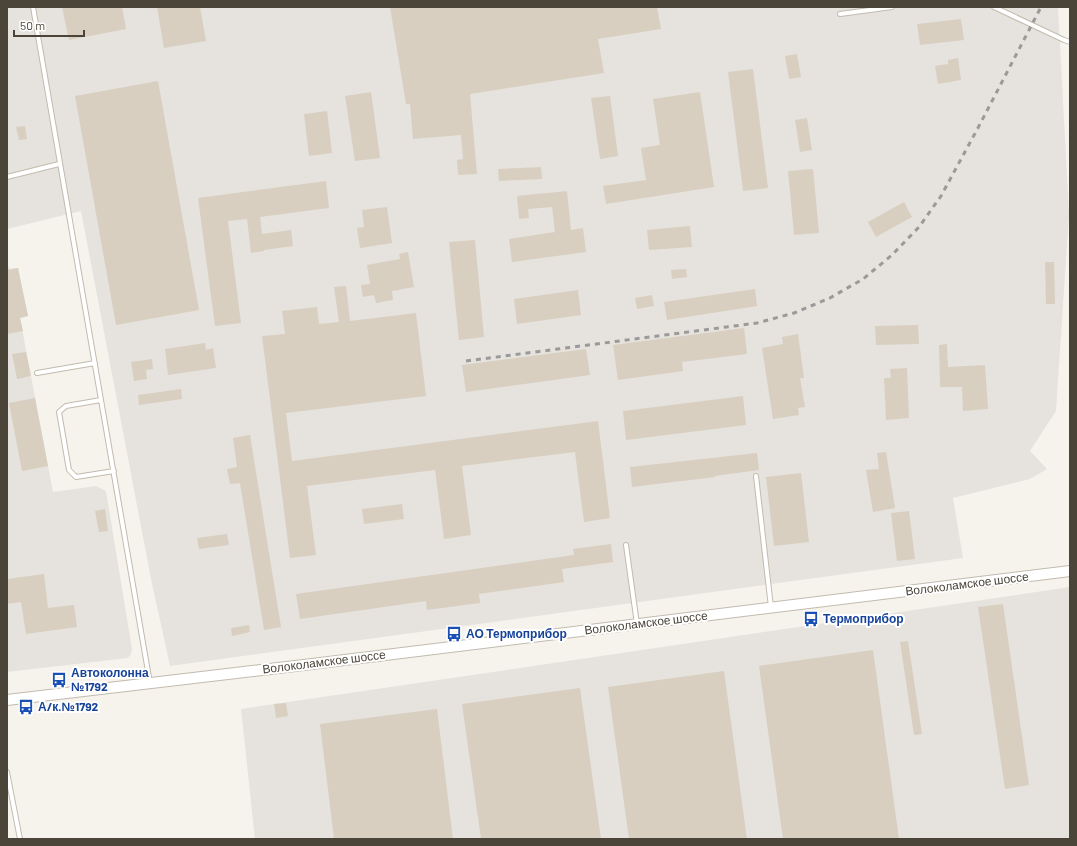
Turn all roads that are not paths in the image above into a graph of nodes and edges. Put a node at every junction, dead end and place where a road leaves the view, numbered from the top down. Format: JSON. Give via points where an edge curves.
{"nodes":[{"id":1,"x":33,"y":7,"type":"edge"},
{"id":2,"x":892,"y":7,"type":"edge"},
{"id":3,"x":994,"y":7,"type":"edge"},
{"id":4,"x":840,"y":14,"type":"dead end"},
{"id":5,"x":1070,"y":42,"type":"edge"},
{"id":6,"x":59,"y":164,"type":"junction"},
{"id":7,"x":7,"y":177,"type":"edge"},
{"id":8,"x":95,"y":362,"type":"junction"},
{"id":9,"x":37,"y":373,"type":"dead end"},
{"id":10,"x":101,"y":400,"type":"junction"},
{"id":11,"x":114,"y":471,"type":"junction"},
{"id":12,"x":756,"y":476,"type":"dead end"},
{"id":13,"x":626,"y":545,"type":"dead end"},
{"id":14,"x":1070,"y":571,"type":"edge"},
{"id":15,"x":772,"y":608,"type":"junction"},
{"id":16,"x":637,"y":624,"type":"junction"},
{"id":17,"x":150,"y":683,"type":"junction"},
{"id":18,"x":7,"y":700,"type":"edge"},
{"id":19,"x":7,"y":772,"type":"edge"},
{"id":20,"x":20,"y":839,"type":"edge"}],
"edges":[{"from":1,"to":6,"type":"lane"},
{"from":2,"to":4,"type":"lane"},
{"from":3,"to":5,"type":"lane"},
{"from":6,"to":7,"type":"lane"},
{"from":6,"to":8,"type":"lane"},
{"from":8,"to":9,"type":"lane"},
{"from":8,"to":10,"type":"lane"},
{"from":10,"to":11,"type":"lane"},
{"from":10,"to":11,"type":"lane","via":[[66,406],[59,412],[70,470],[76,477]]},
{"from":11,"to":17,"type":"lane"},
{"from":12,"to":15,"type":"lane"},
{"from":13,"to":16,"type":"lane"},
{"from":14,"to":15,"type":"street","name":"Волоколамское шоссе"},
{"from":15,"to":16,"type":"street","name":"Волоколамское шоссе"},
{"from":16,"to":17,"type":"street","name":"Волоколамское шоссе"},
{"from":17,"to":18,"type":"street","name":"Волоколамское шоссе"},
{"from":19,"to":20,"type":"lane"}]}
